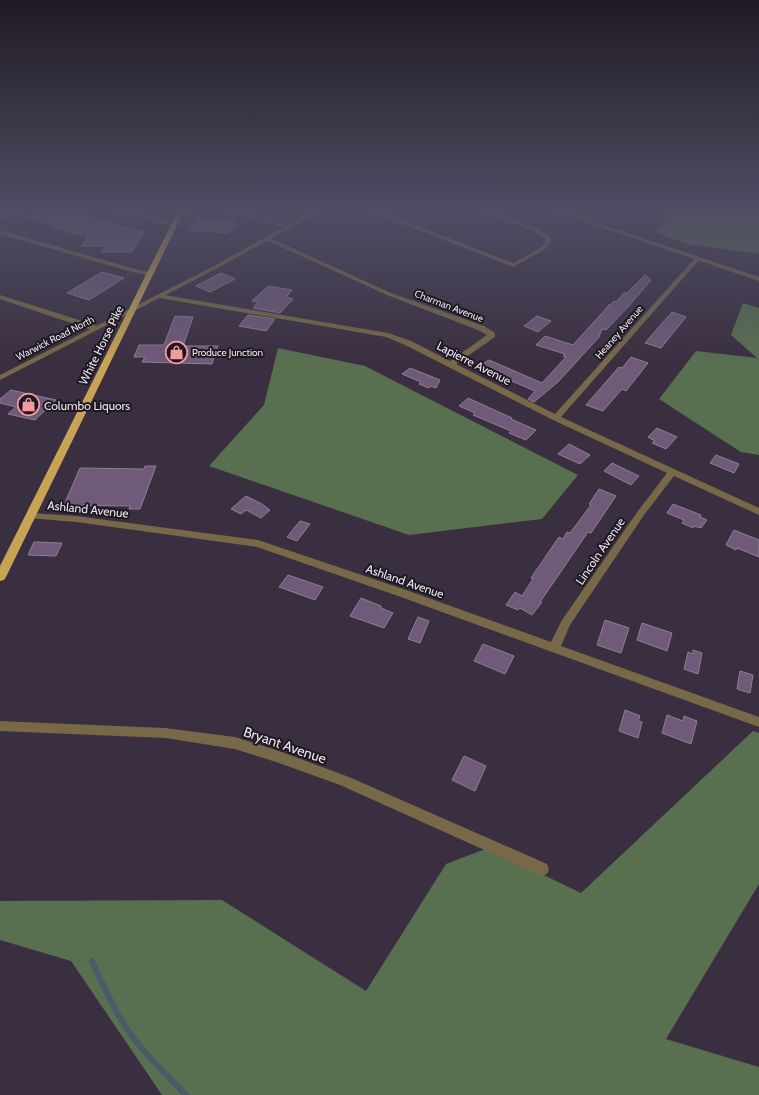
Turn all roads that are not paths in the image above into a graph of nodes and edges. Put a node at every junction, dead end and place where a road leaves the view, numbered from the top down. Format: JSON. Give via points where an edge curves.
{"nodes":[{"id":1,"x":97,"y":260,"type":"edge"},
{"id":2,"x":158,"y":260,"type":"edge"},
{"id":3,"x":228,"y":260,"type":"edge"},
{"id":4,"x":314,"y":260,"type":"edge"},
{"id":5,"x":500,"y":260,"type":"edge"},
{"id":6,"x":522,"y":260,"type":"edge"},
{"id":7,"x":696,"y":260,"type":"edge"},
{"id":8,"x":700,"y":260,"type":"edge"},
{"id":9,"x":151,"y":274,"type":"junction"},
{"id":10,"x":759,"y":280,"type":"edge"},
{"id":11,"x":159,"y":296,"type":"junction"},
{"id":12,"x":0,"y":297,"type":"edge"},
{"id":13,"x":133,"y":309,"type":"junction"},
{"id":14,"x":95,"y":328,"type":"junction"},
{"id":15,"x":450,"y":365,"type":"junction"},
{"id":16,"x":0,"y":378,"type":"edge"},
{"id":17,"x":556,"y":418,"type":"junction"},
{"id":18,"x":672,"y":471,"type":"junction"},
{"id":19,"x":759,"y":512,"type":"edge"},
{"id":20,"x":31,"y":516,"type":"junction"},
{"id":21,"x":0,"y":577,"type":"edge"},
{"id":22,"x":554,"y":648,"type":"junction"},
{"id":23,"x":759,"y":722,"type":"edge"},
{"id":24,"x":0,"y":726,"type":"edge"},
{"id":25,"x":542,"y":869,"type":"dead end"}],
"edges":[{"from":1,"to":9,"type":"street"},
{"from":2,"to":9,"type":"highway","name":"White Horse Pike"},
{"from":3,"to":11,"type":"street","name":"Warwick Road North"},
{"from":4,"to":15,"type":"street","name":"Charman Avenue","via":[[389,294],[481,328],[492,335]]},
{"from":5,"to":6,"type":"street","via":[[513,265]]},
{"from":7,"to":17,"type":"street","name":"Heaney Avenue"},
{"from":8,"to":10,"type":"street"},
{"from":9,"to":13,"type":"highway","name":"White Horse Pike"},
{"from":11,"to":13,"type":"street","name":"Warwick Road North"},
{"from":11,"to":15,"type":"street","name":"Lapierre Avenue","via":[[388,335]]},
{"from":12,"to":14,"type":"street"},
{"from":13,"to":14,"type":"street","name":"Warwick Road North"},
{"from":13,"to":20,"type":"highway","name":"White Horse Pike"},
{"from":14,"to":16,"type":"street","name":"Warwick Road North"},
{"from":15,"to":17,"type":"street","name":"Lapierre Avenue"},
{"from":17,"to":18,"type":"street","name":"Lapierre Avenue"},
{"from":18,"to":19,"type":"street","name":"Lapierre Avenue"},
{"from":18,"to":22,"type":"street","name":"Lincoln Avenue","via":[[566,623]]},
{"from":20,"to":21,"type":"highway","name":"White Horse Pike"},
{"from":20,"to":22,"type":"street","name":"Ashland Avenue","via":[[76,519],[258,544]]},
{"from":22,"to":23,"type":"street","name":"Ashland Avenue"},
{"from":24,"to":25,"type":"street","name":"Bryant Avenue","via":[[165,733],[235,743],[344,781]]}]}
